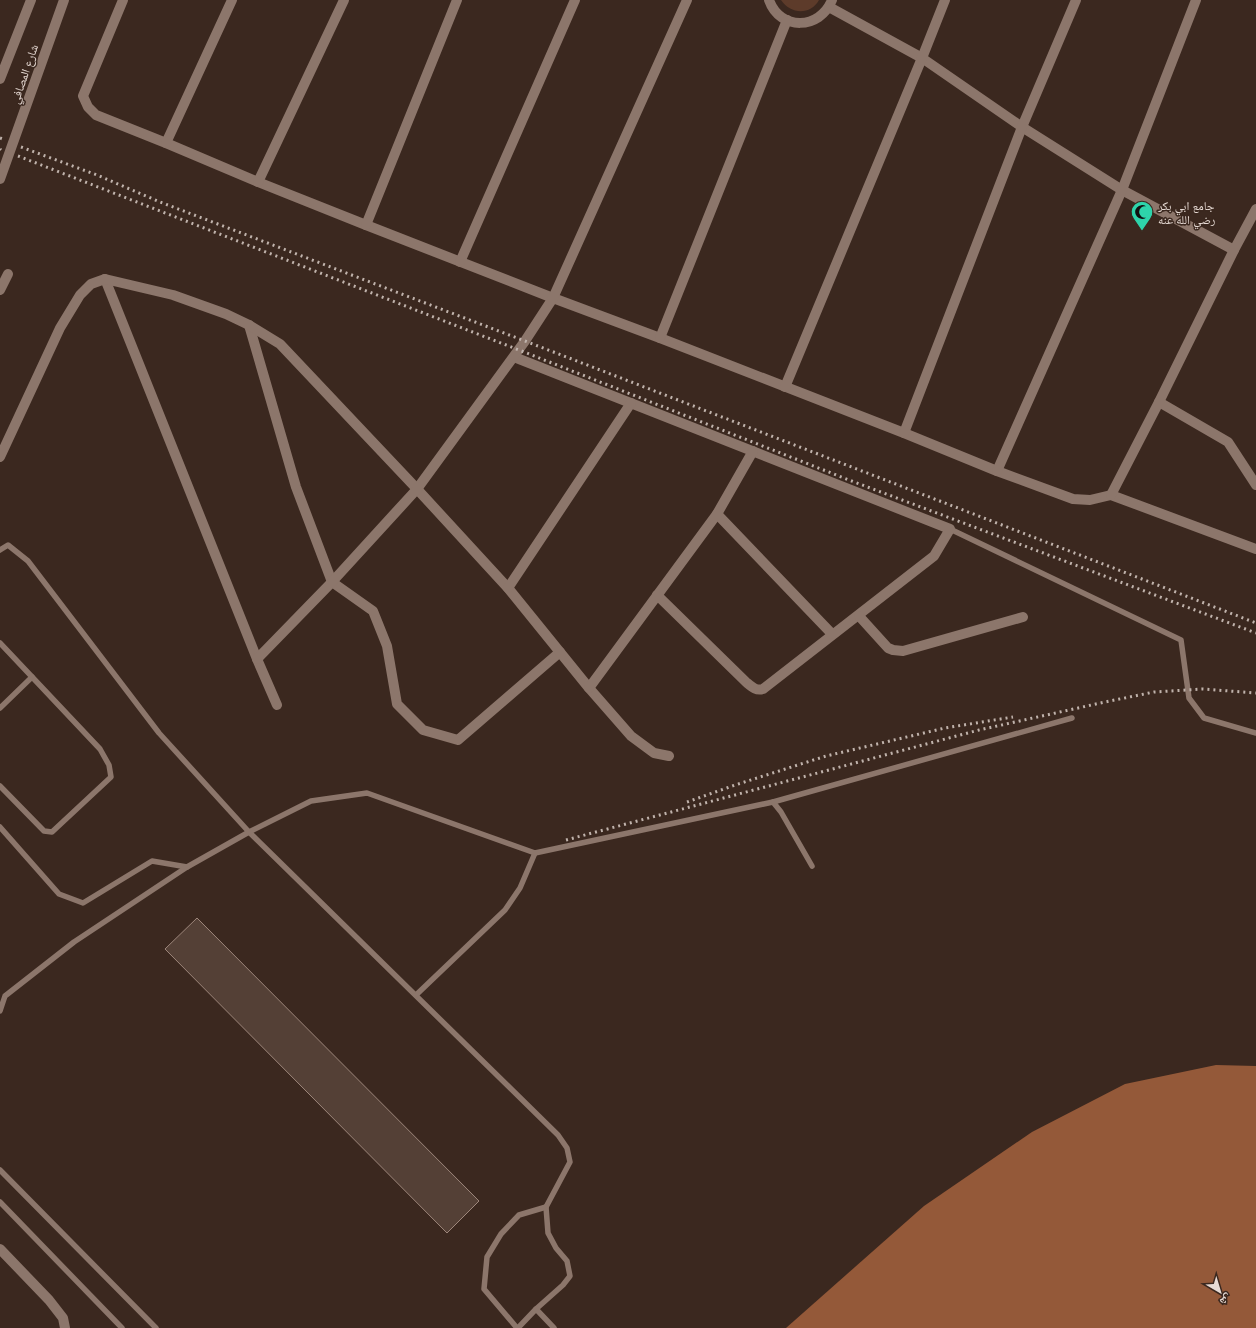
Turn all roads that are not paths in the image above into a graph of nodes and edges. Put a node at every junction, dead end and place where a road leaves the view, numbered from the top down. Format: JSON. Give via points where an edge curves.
{"nodes":[{"id":1,"x":31,"y":0,"type":"edge"},
{"id":2,"x":64,"y":0,"type":"edge"},
{"id":3,"x":123,"y":0,"type":"edge"},
{"id":4,"x":232,"y":0,"type":"edge"},
{"id":5,"x":344,"y":0,"type":"edge"},
{"id":6,"x":458,"y":0,"type":"edge"},
{"id":7,"x":575,"y":0,"type":"edge"},
{"id":8,"x":686,"y":0,"type":"edge"},
{"id":9,"x":769,"y":0,"type":"edge"},
{"id":10,"x":945,"y":0,"type":"edge"},
{"id":11,"x":1076,"y":0,"type":"edge"},
{"id":12,"x":1196,"y":0,"type":"edge"},
{"id":13,"x":831,"y":3,"type":"edge"},
{"id":14,"x":787,"y":20,"type":"junction"},
{"id":15,"x":922,"y":58,"type":"junction"},
{"id":16,"x":0,"y":79,"type":"edge"},
{"id":17,"x":1022,"y":127,"type":"junction"},
{"id":18,"x":166,"y":142,"type":"junction"},
{"id":19,"x":0,"y":179,"type":"edge"},
{"id":20,"x":258,"y":182,"type":"junction"},
{"id":21,"x":1122,"y":190,"type":"junction"},
{"id":22,"x":1256,"y":209,"type":"edge"},
{"id":23,"x":366,"y":225,"type":"junction"},
{"id":24,"x":1234,"y":250,"type":"junction"},
{"id":25,"x":460,"y":262,"type":"junction"},
{"id":26,"x":8,"y":274,"type":"dead end"},
{"id":27,"x":105,"y":279,"type":"junction"},
{"id":28,"x":0,"y":290,"type":"edge"},
{"id":29,"x":553,"y":298,"type":"junction"},
{"id":30,"x":249,"y":325,"type":"junction"},
{"id":31,"x":660,"y":338,"type":"junction"},
{"id":32,"x":514,"y":357,"type":"junction"},
{"id":33,"x":785,"y":387,"type":"junction"},
{"id":34,"x":1159,"y":402,"type":"junction"},
{"id":35,"x":631,"y":403,"type":"junction"},
{"id":36,"x":904,"y":433,"type":"junction"},
{"id":37,"x":753,"y":451,"type":"junction"},
{"id":38,"x":0,"y":457,"type":"edge"},
{"id":39,"x":997,"y":471,"type":"junction"},
{"id":40,"x":1256,"y":485,"type":"edge"},
{"id":41,"x":417,"y":489,"type":"junction"},
{"id":42,"x":1111,"y":495,"type":"junction"},
{"id":43,"x":717,"y":514,"type":"junction"},
{"id":44,"x":950,"y":529,"type":"junction"},
{"id":45,"x":1256,"y":548,"type":"edge"},
{"id":46,"x":0,"y":550,"type":"edge"},
{"id":47,"x":332,"y":582,"type":"junction"},
{"id":48,"x":508,"y":588,"type":"junction"},
{"id":49,"x":658,"y":595,"type":"junction"},
{"id":50,"x":859,"y":616,"type":"junction"},
{"id":51,"x":1023,"y":616,"type":"dead end"},
{"id":52,"x":832,"y":634,"type":"junction"},
{"id":53,"x":0,"y":643,"type":"edge"},
{"id":54,"x":560,"y":652,"type":"junction"},
{"id":55,"x":257,"y":659,"type":"junction"},
{"id":56,"x":32,"y":677,"type":"junction"},
{"id":57,"x":589,"y":688,"type":"junction"},
{"id":58,"x":277,"y":705,"type":"dead end"},
{"id":59,"x":0,"y":708,"type":"edge"},
{"id":60,"x":1072,"y":718,"type":"dead end"},
{"id":61,"x":1256,"y":733,"type":"edge"},
{"id":62,"x":669,"y":756,"type":"dead end"},
{"id":63,"x":0,"y":786,"type":"edge"},
{"id":64,"x":773,"y":802,"type":"junction"},
{"id":65,"x":0,"y":827,"type":"edge"},
{"id":66,"x":249,"y":832,"type":"junction"},
{"id":67,"x":535,"y":853,"type":"junction"},
{"id":68,"x":812,"y":866,"type":"dead end"},
{"id":69,"x":188,"y":867,"type":"junction"},
{"id":70,"x":416,"y":995,"type":"junction"},
{"id":71,"x":0,"y":1011,"type":"edge"},
{"id":72,"x":0,"y":1170,"type":"edge"},
{"id":73,"x":0,"y":1202,"type":"edge"},
{"id":74,"x":546,"y":1207,"type":"junction"},
{"id":75,"x":0,"y":1249,"type":"edge"},
{"id":76,"x":536,"y":1310,"type":"junction"},
{"id":77,"x":65,"y":1328,"type":"edge"},
{"id":78,"x":122,"y":1328,"type":"edge"},
{"id":79,"x":156,"y":1328,"type":"edge"},
{"id":80,"x":517,"y":1328,"type":"edge"},
{"id":81,"x":554,"y":1328,"type":"edge"}],
"edges":[{"from":1,"to":16,"type":"street","name":"شارع المصافي"},
{"from":2,"to":19,"type":"street","name":"شارع المصافي"},
{"from":3,"to":18,"type":"street","via":[[83,96],[88,107],[96,115]]},
{"from":4,"to":18,"type":"street"},
{"from":5,"to":20,"type":"street"},
{"from":6,"to":23,"type":"street"},
{"from":7,"to":25,"type":"street"},
{"from":8,"to":29,"type":"street"},
{"from":9,"to":14,"type":"street","via":[[778,14]]},
{"from":10,"to":15,"type":"street"},
{"from":11,"to":17,"type":"street"},
{"from":12,"to":21,"type":"street"},
{"from":13,"to":14,"type":"street","via":[[815,20],[796,23]]},
{"from":13,"to":15,"type":"street"},
{"from":14,"to":31,"type":"street"},
{"from":15,"to":17,"type":"street"},
{"from":15,"to":33,"type":"street"},
{"from":17,"to":21,"type":"street"},
{"from":17,"to":36,"type":"street"},
{"from":18,"to":20,"type":"street"},
{"from":20,"to":23,"type":"street"},
{"from":21,"to":24,"type":"street"},
{"from":21,"to":39,"type":"street"},
{"from":22,"to":24,"type":"street"},
{"from":23,"to":25,"type":"street"},
{"from":24,"to":34,"type":"street"},
{"from":25,"to":29,"type":"street"},
{"from":26,"to":28,"type":"street"},
{"from":27,"to":30,"type":"street","via":[[173,295]]},
{"from":27,"to":38,"type":"street","via":[[91,284],[80,295],[60,328]]},
{"from":27,"to":55,"type":"street"},
{"from":29,"to":31,"type":"street"},
{"from":29,"to":32,"type":"street"},
{"from":30,"to":41,"type":"street","via":[[280,344]]},
{"from":30,"to":47,"type":"street","via":[[296,487]]},
{"from":31,"to":33,"type":"street"},
{"from":32,"to":35,"type":"street"},
{"from":32,"to":41,"type":"street"},
{"from":33,"to":36,"type":"street"},
{"from":34,"to":40,"type":"street","via":[[1228,442]]},
{"from":34,"to":42,"type":"street"},
{"from":35,"to":37,"type":"street"},
{"from":35,"to":48,"type":"street"},
{"from":36,"to":39,"type":"street"},
{"from":37,"to":43,"type":"street"},
{"from":37,"to":44,"type":"street"},
{"from":39,"to":42,"type":"street","via":[[1073,499],[1090,500]]},
{"from":41,"to":47,"type":"street"},
{"from":41,"to":48,"type":"street"},
{"from":42,"to":45,"type":"street"},
{"from":43,"to":49,"type":"street"},
{"from":43,"to":52,"type":"street"},
{"from":44,"to":50,"type":"street","via":[[934,556]]},
{"from":44,"to":61,"type":"lane","via":[[1181,640],[1189,698],[1204,718]]},
{"from":46,"to":66,"type":"lane","via":[[8,546],[28,561],[159,733]]},
{"from":47,"to":54,"type":"street","via":[[373,611],[387,646],[397,704],[423,730],[458,740]]},
{"from":47,"to":55,"type":"street"},
{"from":48,"to":54,"type":"street"},
{"from":49,"to":52,"type":"street","via":[[756,690],[763,689]]},
{"from":49,"to":57,"type":"street"},
{"from":50,"to":51,"type":"street","via":[[888,648],[903,651]]},
{"from":50,"to":52,"type":"street"},
{"from":53,"to":56,"type":"lane"},
{"from":54,"to":57,"type":"street"},
{"from":55,"to":58,"type":"street"},
{"from":56,"to":59,"type":"lane"},
{"from":56,"to":63,"type":"lane","via":[[100,749],[109,765],[111,777],[52,832],[44,831]]},
{"from":57,"to":62,"type":"street","via":[[631,736],[654,753]]},
{"from":60,"to":64,"type":"lane"},
{"from":64,"to":67,"type":"lane"},
{"from":64,"to":68,"type":"lane"},
{"from":65,"to":69,"type":"lane","via":[[59,894],[83,903],[152,861]]},
{"from":66,"to":67,"type":"lane","via":[[311,801],[367,793]]},
{"from":66,"to":69,"type":"lane"},
{"from":66,"to":70,"type":"lane"},
{"from":67,"to":70,"type":"lane","via":[[520,888],[505,910]]},
{"from":69,"to":71,"type":"lane","via":[[74,942],[5,996]]},
{"from":70,"to":74,"type":"lane","via":[[558,1135],[567,1148],[570,1162]]},
{"from":72,"to":79,"type":"lane"},
{"from":73,"to":78,"type":"lane"},
{"from":74,"to":76,"type":"lane","via":[[548,1233],[567,1261],[570,1276]]},
{"from":74,"to":80,"type":"lane","via":[[519,1215],[501,1234],[487,1257],[484,1289]]},
{"from":75,"to":77,"type":"street","via":[[49,1300],[63,1318]]},
{"from":76,"to":80,"type":"lane"},
{"from":76,"to":81,"type":"lane"}]}
